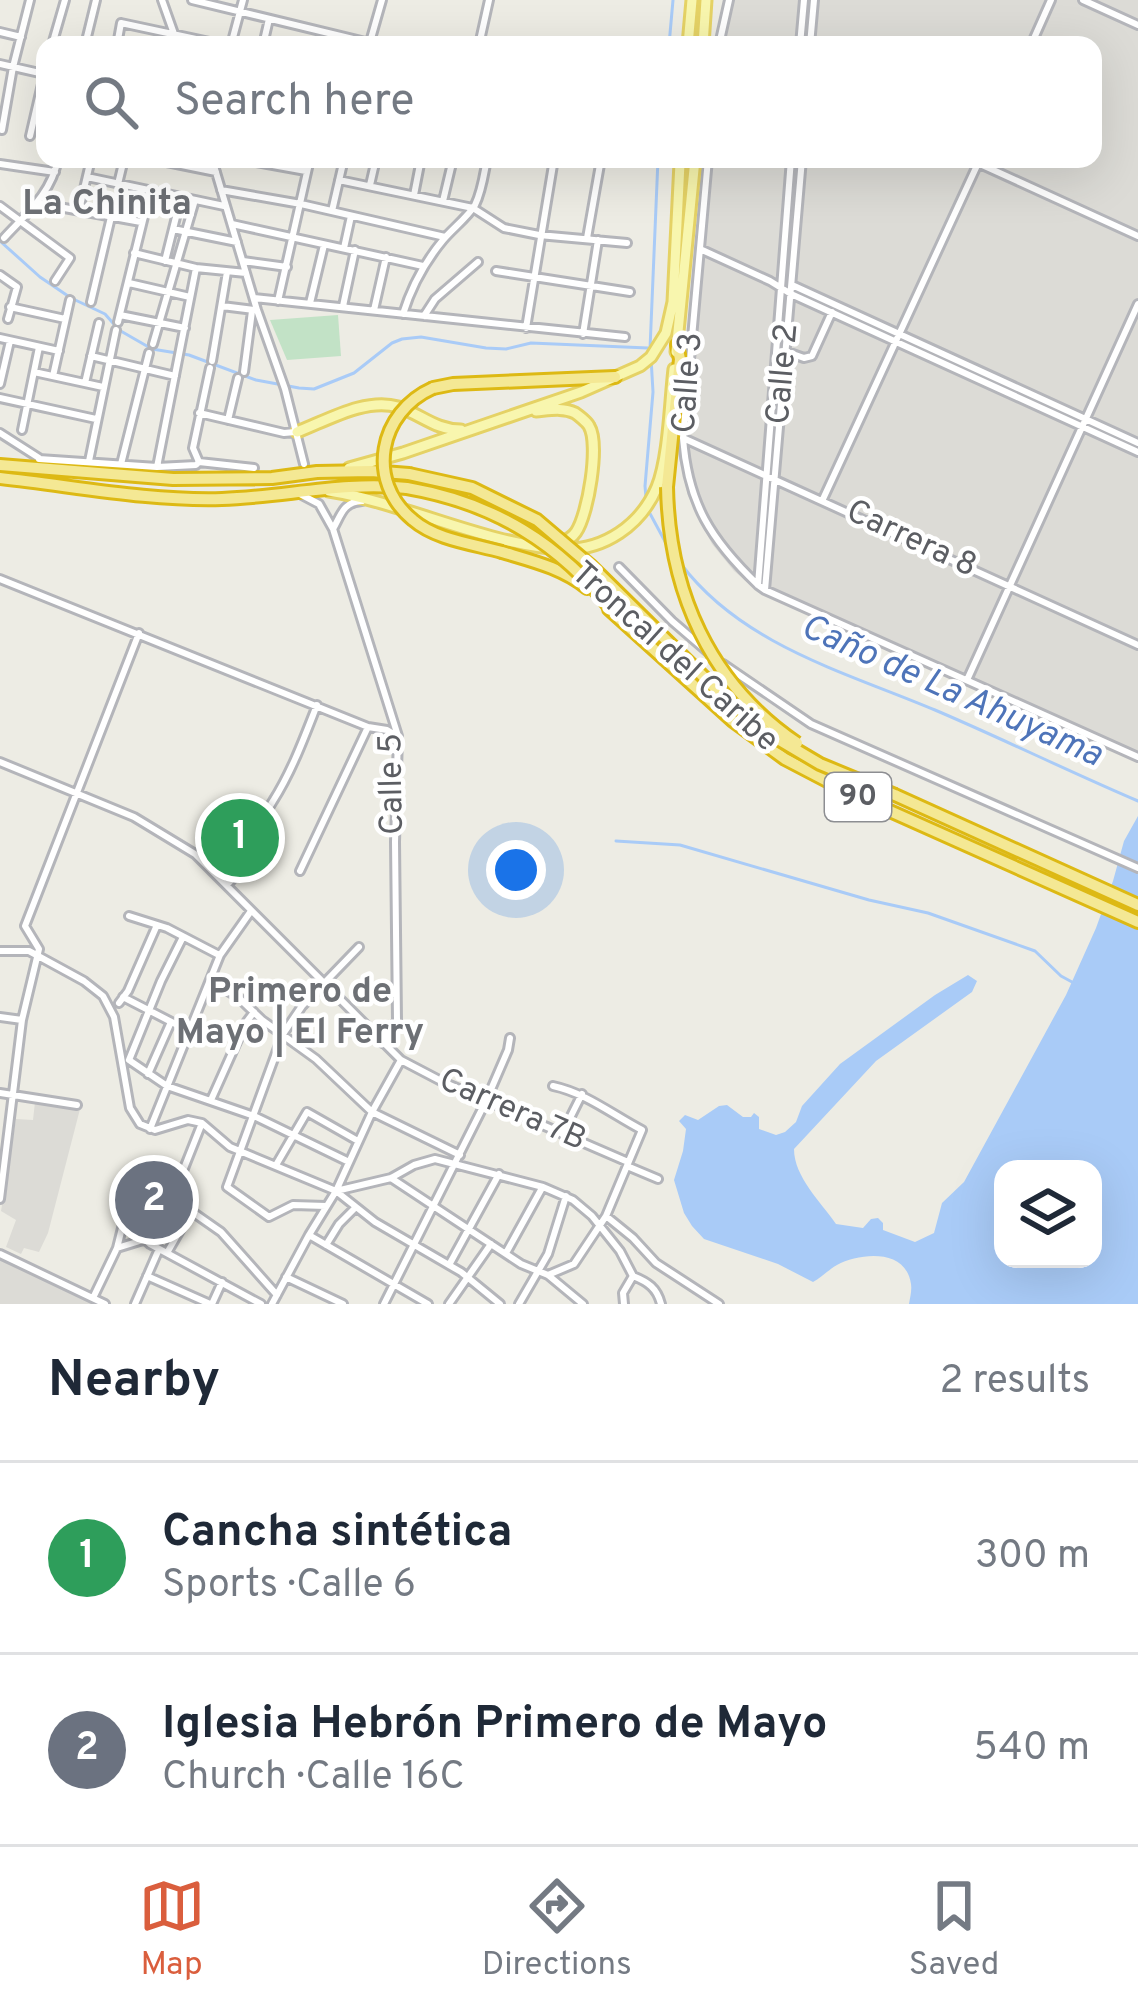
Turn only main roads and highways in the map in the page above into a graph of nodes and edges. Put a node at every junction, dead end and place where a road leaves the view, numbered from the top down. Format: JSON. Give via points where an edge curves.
{"nodes":[{"id":1,"x":692,"y":0,"type":"edge"},
{"id":2,"x":706,"y":0,"type":"edge"},
{"id":3,"x":689,"y":36,"type":"edge"},
{"id":4,"x":704,"y":36,"type":"edge"},
{"id":5,"x":680,"y":168,"type":"edge"},
{"id":6,"x":694,"y":168,"type":"edge"},
{"id":7,"x":677,"y":345,"type":"junction"},
{"id":8,"x":621,"y":374,"type":"junction"},
{"id":9,"x":519,"y":412,"type":"junction"},
{"id":10,"x":419,"y":419,"type":"junction"},
{"id":11,"x":468,"y":430,"type":"junction"},
{"id":12,"x":297,"y":432,"type":"road end"},
{"id":13,"x":412,"y":449,"type":"junction"},
{"id":14,"x":0,"y":465,"type":"edge"},
{"id":15,"x":317,"y":472,"type":"junction"},
{"id":16,"x":0,"y":478,"type":"edge"},
{"id":17,"x":408,"y":481,"type":"junction"},
{"id":18,"x":318,"y":490,"type":"junction"},
{"id":19,"x":550,"y":547,"type":"junction"},
{"id":20,"x":614,"y":614,"type":"junction"},
{"id":21,"x":895,"y":795,"type":"junction"},
{"id":22,"x":1138,"y":905,"type":"edge"},
{"id":23,"x":1138,"y":922,"type":"edge"}],
"edges":[{"from":1,"to":3,"type":"main road"},
{"from":2,"to":4,"type":"main road"},
{"from":5,"to":8,"type":"main road","via":[[669,323],[651,357]]},
{"from":6,"to":7,"type":"main road"},
{"from":7,"to":19,"type":"main road","via":[[662,467],[640,515],[610,540]]},
{"from":7,"to":21,"type":"highway","bridge":true,"via":[[669,530],[693,621],[719,668],[781,732]]},
{"from":8,"to":9,"type":"main road"},
{"from":8,"to":20,"type":"highway","bridge":true,"via":[[434,388],[402,410],[385,444],[392,492],[419,525],[552,567]]},
{"from":9,"to":11,"type":"main road"},
{"from":9,"to":19,"type":"main road","via":[[567,410],[593,438],[577,531]]},
{"from":10,"to":11,"type":"main road"},
{"from":10,"to":12,"type":"main road","via":[[381,404]]},
{"from":10,"to":13,"type":"main road","via":[[422,435]]},
{"from":11,"to":13,"type":"main road"},
{"from":13,"to":15,"type":"main road"},
{"from":14,"to":15,"type":"highway","number":"90","via":[[173,479]]},
{"from":15,"to":17,"type":"highway","number":"90","via":[[371,471]]},
{"from":16,"to":18,"type":"highway","number":"90","via":[[158,497]]},
{"from":17,"to":18,"type":"highway","number":"90"},
{"from":17,"to":20,"type":"highway","name":"Troncal del Caribe","number":"90","bridge":true,"via":[[523,528],[578,570]]},
{"from":17,"to":21,"type":"highway","name":"Troncal del Caribe","number":"90","bridge":true,"via":[[472,488],[537,520],[766,732]]},
{"from":18,"to":19,"type":"main road"},
{"from":20,"to":23,"type":"highway","name":"Troncal del Caribe","number":"90","via":[[785,759]]},
{"from":21,"to":22,"type":"highway","name":"Troncal del Caribe","number":"90"}]}
